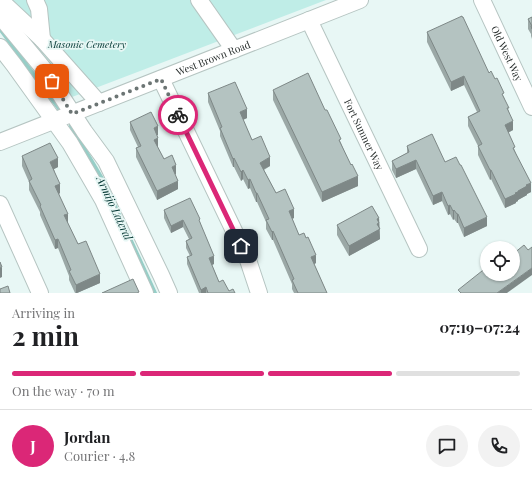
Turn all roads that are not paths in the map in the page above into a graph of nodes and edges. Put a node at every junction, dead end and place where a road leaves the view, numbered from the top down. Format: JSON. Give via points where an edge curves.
{"nodes":[{"id":1,"x":0,"y":0,"type":"edge"},
{"id":2,"x":34,"y":0,"type":"edge"},
{"id":3,"x":199,"y":0,"type":"edge"},
{"id":4,"x":360,"y":0,"type":"edge"},
{"id":5,"x":482,"y":0,"type":"edge"},
{"id":6,"x":0,"y":16,"type":"edge"},
{"id":7,"x":309,"y":20,"type":"junction"},
{"id":8,"x":42,"y":39,"type":"junction"},
{"id":9,"x":0,"y":47,"type":"edge"},
{"id":10,"x":234,"y":50,"type":"junction"},
{"id":11,"x":161,"y":79,"type":"junction"},
{"id":12,"x":99,"y":103,"type":"junction"},
{"id":13,"x":532,"y":108,"type":"edge"},
{"id":14,"x":72,"y":114,"type":"junction"},
{"id":15,"x":54,"y":121,"type":"junction"},
{"id":16,"x":0,"y":142,"type":"edge"},
{"id":17,"x":0,"y":204,"type":"edge"},
{"id":18,"x":419,"y":249,"type":"dead end"},
{"id":19,"x":40,"y":293,"type":"edge"},
{"id":20,"x":145,"y":293,"type":"edge"},
{"id":21,"x":169,"y":293,"type":"edge"},
{"id":22,"x":259,"y":293,"type":"edge"}],
"edges":[{"from":1,"to":8,"type":"street"},
{"from":2,"to":8,"type":"street","via":[[39,9]]},
{"from":3,"to":10,"type":"street"},
{"from":4,"to":7,"type":"street","name":"West Brown Road"},
{"from":5,"to":13,"type":"street","name":"Old West Way"},
{"from":6,"to":14,"type":"street","via":[[43,68]]},
{"from":7,"to":10,"type":"street","name":"West Brown Road"},
{"from":7,"to":18,"type":"street","name":"Fort Sumner Way"},
{"from":8,"to":12,"type":"street"},
{"from":9,"to":15,"type":"street"},
{"from":10,"to":11,"type":"street","name":"West Brown Road"},
{"from":11,"to":12,"type":"street","name":"West Brown Road"},
{"from":11,"to":22,"type":"street","via":[[248,260]]},
{"from":12,"to":14,"type":"street","name":"West Brown Road"},
{"from":14,"to":15,"type":"street","name":"West Brown Road"},
{"from":14,"to":21,"type":"street","via":[[106,161]]},
{"from":15,"to":16,"type":"street","name":"West Brown Road"},
{"from":15,"to":20,"type":"street","via":[[70,143],[102,200]]},
{"from":17,"to":19,"type":"street"}]}
